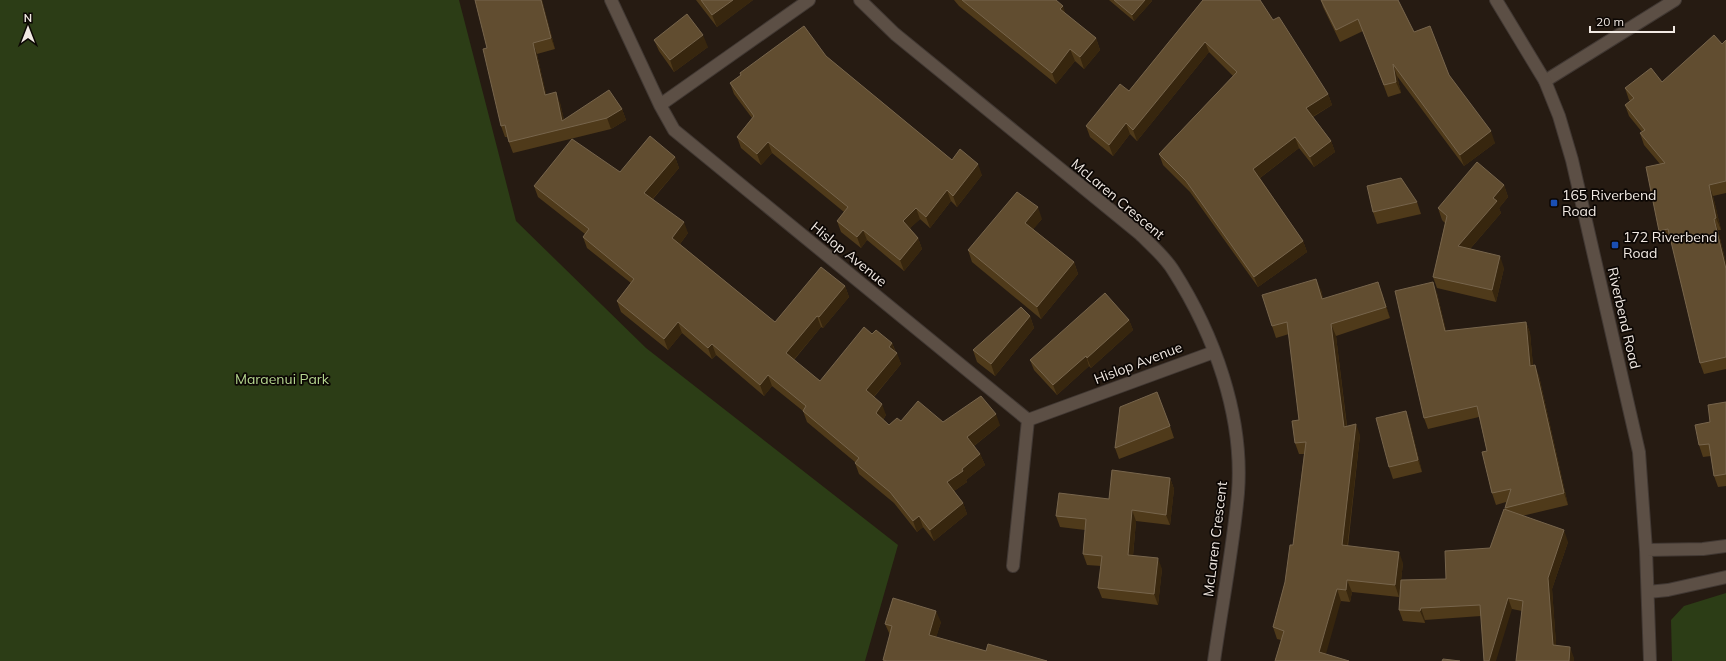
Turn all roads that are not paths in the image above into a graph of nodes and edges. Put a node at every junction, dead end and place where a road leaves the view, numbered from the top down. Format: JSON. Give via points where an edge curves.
{"nodes":[{"id":1,"x":611,"y":0,"type":"edge"},
{"id":2,"x":809,"y":0,"type":"edge"},
{"id":3,"x":860,"y":0,"type":"edge"},
{"id":4,"x":1496,"y":0,"type":"edge"},
{"id":5,"x":1675,"y":0,"type":"edge"},
{"id":6,"x":1544,"y":81,"type":"junction"},
{"id":7,"x":660,"y":105,"type":"junction"},
{"id":8,"x":1214,"y":352,"type":"junction"},
{"id":9,"x":1028,"y":420,"type":"junction"},
{"id":10,"x":1726,"y":546,"type":"edge"},
{"id":11,"x":1646,"y":550,"type":"junction"},
{"id":12,"x":1013,"y":566,"type":"dead end"},
{"id":13,"x":1726,"y":577,"type":"edge"},
{"id":14,"x":1648,"y":592,"type":"junction"},
{"id":15,"x":1214,"y":661,"type":"edge"},
{"id":16,"x":1650,"y":661,"type":"edge"}],
"edges":[{"from":1,"to":7,"type":"street","name":"Hislop Avenue"},
{"from":2,"to":7,"type":"street"},
{"from":3,"to":8,"type":"street","name":"McLaren Crescent","via":[[895,34],[1140,234],[1172,268],[1199,315]]},
{"from":4,"to":6,"type":"street","name":"Riverbend Road"},
{"from":5,"to":6,"type":"street","via":[[1564,71]]},
{"from":6,"to":11,"type":"street","name":"Riverbend Road","via":[[1572,160],[1639,452]]},
{"from":7,"to":9,"type":"street","name":"Hislop Avenue","via":[[674,130]]},
{"from":8,"to":9,"type":"street","name":"Hislop Avenue"},
{"from":8,"to":15,"type":"street","name":"McLaren Crescent","via":[[1232,417],[1237,453],[1238,492]]},
{"from":9,"to":12,"type":"street"},
{"from":10,"to":11,"type":"street"},
{"from":11,"to":14,"type":"street","name":"Riverbend Road"},
{"from":13,"to":14,"type":"street"},
{"from":14,"to":16,"type":"street","name":"Riverbend Road"}]}
